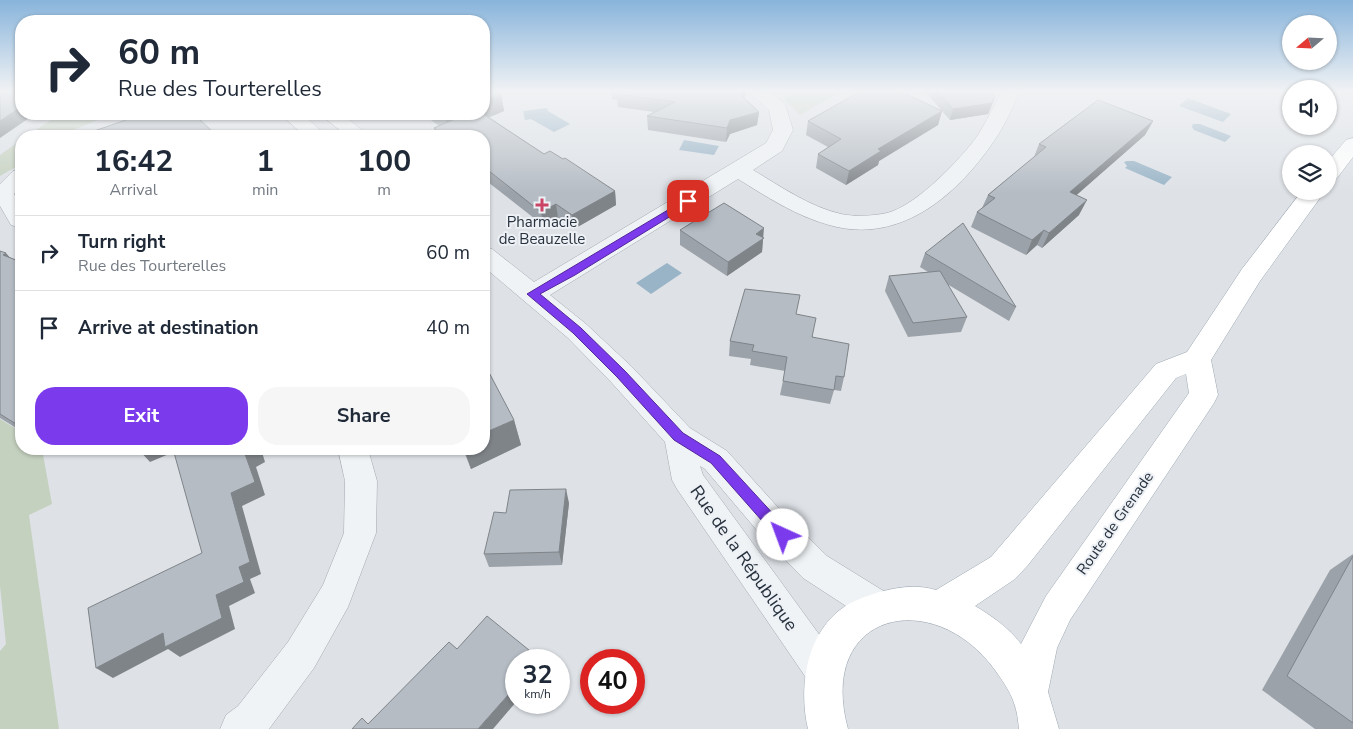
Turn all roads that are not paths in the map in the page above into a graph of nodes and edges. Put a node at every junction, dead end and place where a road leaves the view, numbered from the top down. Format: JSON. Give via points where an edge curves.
{"nodes":[{"id":1,"x":782,"y":125,"type":"edge"},
{"id":2,"x":994,"y":125,"type":"edge"},
{"id":3,"x":1351,"y":148,"type":"edge"},
{"id":4,"x":1337,"y":164,"type":"edge"},
{"id":5,"x":738,"y":170,"type":"junction"},
{"id":6,"x":15,"y":181,"type":"edge"},
{"id":7,"x":1,"y":194,"type":"edge"},
{"id":8,"x":1307,"y":200,"type":"edge"},
{"id":9,"x":15,"y":211,"type":"edge"},
{"id":10,"x":490,"y":260,"type":"edge"},
{"id":11,"x":532,"y":294,"type":"junction"},
{"id":12,"x":1197,"y":359,"type":"junction"},
{"id":13,"x":679,"y":437,"type":"junction"},
{"id":14,"x":354,"y":455,"type":"edge"},
{"id":15,"x":878,"y":607,"type":"junction"},
{"id":16,"x":940,"y":608,"type":"junction"},
{"id":17,"x":824,"y":672,"type":"junction"},
{"id":18,"x":1029,"y":692,"type":"junction"},
{"id":19,"x":240,"y":729,"type":"edge"},
{"id":20,"x":828,"y":729,"type":"edge"},
{"id":21,"x":1038,"y":729,"type":"edge"}],
"edges":[{"from":1,"to":5,"type":"street","via":[[783,130],[775,147]]},
{"from":2,"to":5,"type":"street","via":[[970,160],[898,218],[872,222],[837,221],[796,204]]},
{"from":3,"to":4,"type":"main road"},
{"from":5,"to":11,"type":"street"},
{"from":6,"to":7,"type":"street"},
{"from":7,"to":9,"type":"street"},
{"from":8,"to":12,"type":"main road","via":[[1251,275]]},
{"from":10,"to":11,"type":"street"},
{"from":11,"to":13,"type":"street","via":[[577,331]]},
{"from":12,"to":16,"type":"main road","via":[[1166,371],[1003,568]]},
{"from":12,"to":18,"type":"main road","name":"Route de Grenade","via":[[1204,395],[1058,608],[1038,645]]},
{"from":13,"to":15,"type":"street","via":[[716,460],[815,567]]},
{"from":13,"to":17,"type":"street","name":"Rue de la République","via":[[688,480]]},
{"from":14,"to":19,"type":"street","via":[[361,481],[360,533],[336,595],[301,655],[252,720]]},
{"from":15,"to":16,"type":"main road","via":[[918,603]]},
{"from":15,"to":17,"type":"main road","via":[[853,620],[834,643]]},
{"from":16,"to":18,"type":"main road","via":[[967,620],[992,638],[1013,663]]},
{"from":17,"to":20,"type":"main road","via":[[822,699]]},
{"from":18,"to":21,"type":"main road"}]}
